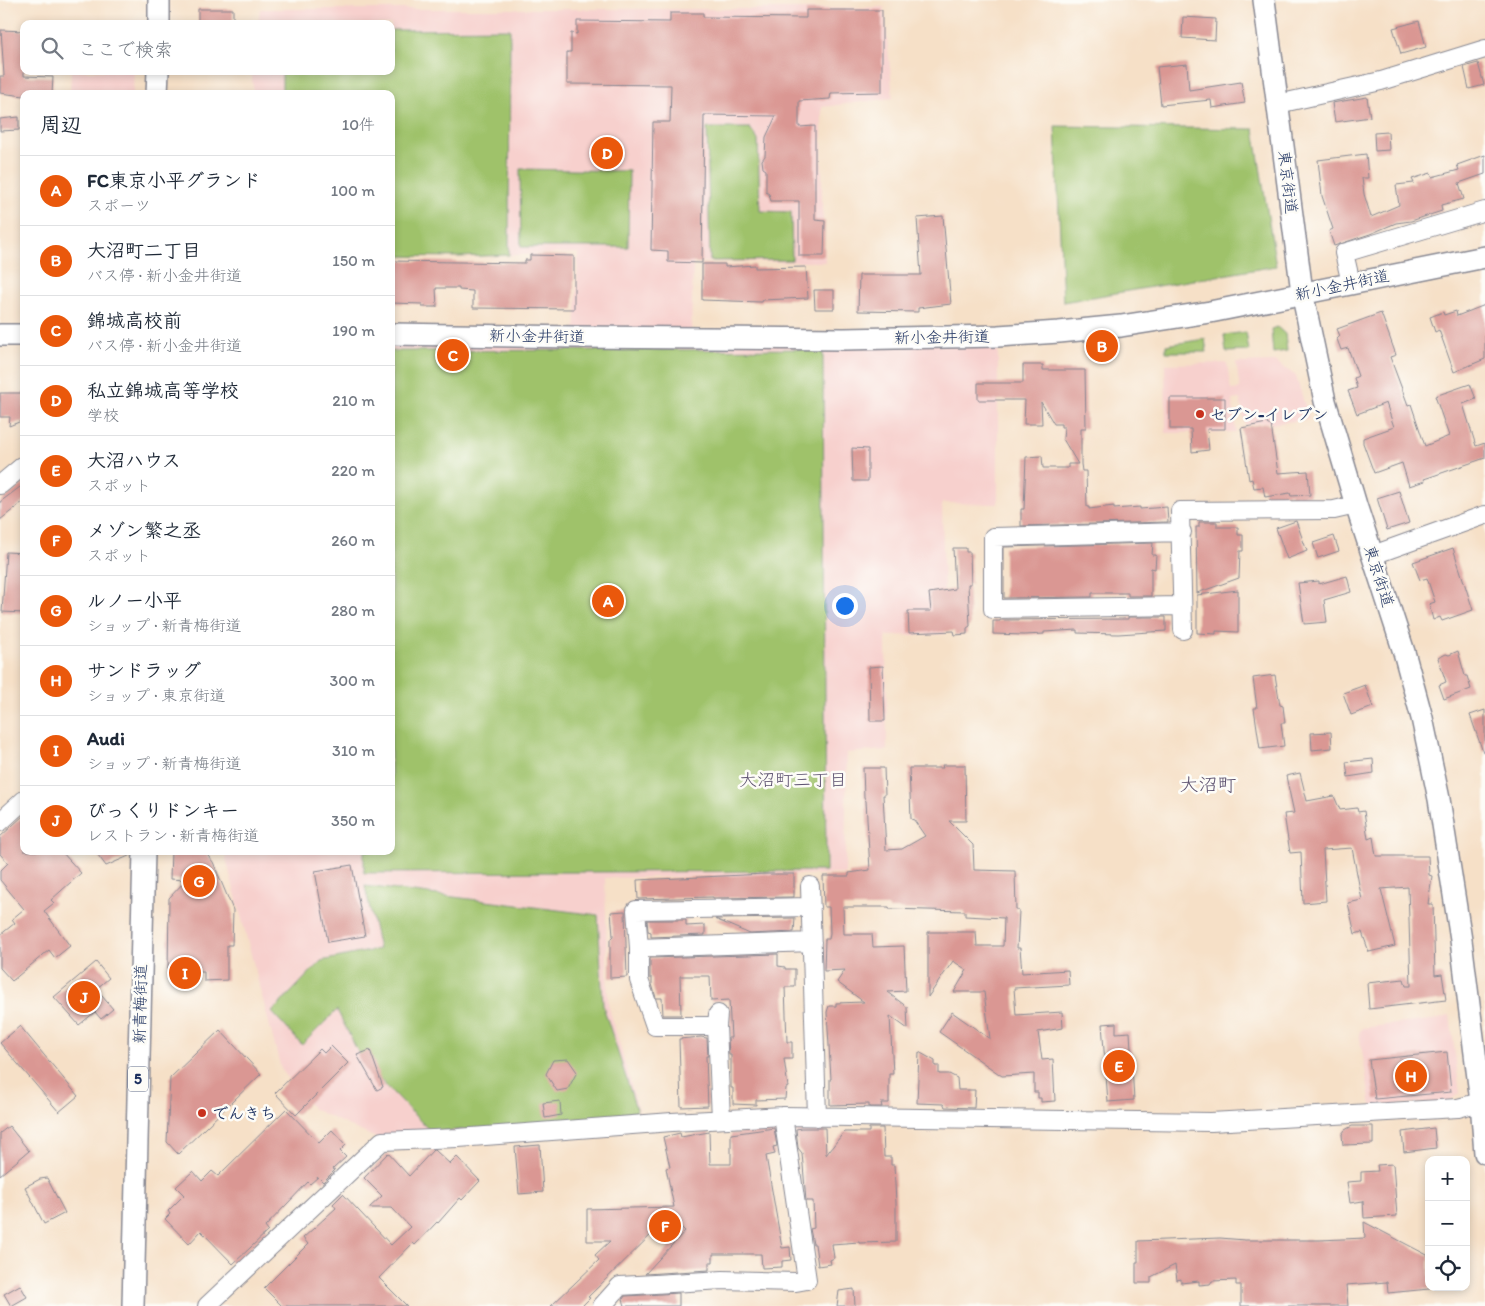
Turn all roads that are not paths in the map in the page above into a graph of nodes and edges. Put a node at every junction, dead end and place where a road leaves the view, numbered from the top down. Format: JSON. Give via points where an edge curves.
{"nodes":[{"id":1,"x":159,"y":0,"type":"edge"},
{"id":2,"x":1264,"y":0,"type":"edge"},
{"id":3,"x":159,"y":20,"type":"edge"},
{"id":4,"x":1485,"y":49,"type":"edge"},
{"id":5,"x":158,"y":75,"type":"edge"},
{"id":6,"x":157,"y":90,"type":"edge"},
{"id":7,"x":1278,"y":104,"type":"junction"},
{"id":8,"x":1485,"y":212,"type":"edge"},
{"id":9,"x":1485,"y":257,"type":"edge"},
{"id":10,"x":1351,"y":283,"type":"junction"},
{"id":11,"x":1302,"y":292,"type":"junction"},
{"id":12,"x":395,"y":334,"type":"edge"},
{"id":13,"x":0,"y":335,"type":"edge"},
{"id":14,"x":20,"y":336,"type":"edge"},
{"id":15,"x":20,"y":468,"type":"edge"},
{"id":16,"x":0,"y":485,"type":"edge"},
{"id":17,"x":1356,"y":505,"type":"junction"},
{"id":18,"x":1485,"y":515,"type":"edge"},
{"id":19,"x":1182,"y":532,"type":"junction"},
{"id":20,"x":1372,"y":555,"type":"junction"},
{"id":21,"x":1181,"y":606,"type":"junction"},
{"id":22,"x":1183,"y":630,"type":"dead end"},
{"id":23,"x":20,"y":804,"type":"edge"},
{"id":24,"x":0,"y":822,"type":"edge"},
{"id":25,"x":144,"y":855,"type":"edge"},
{"id":26,"x":810,"y":886,"type":"dead end"},
{"id":27,"x":810,"y":907,"type":"junction"},
{"id":28,"x":812,"y":942,"type":"junction"},
{"id":29,"x":639,"y":948,"type":"junction"},
{"id":30,"x":1483,"y":1100,"type":"edge"},
{"id":31,"x":783,"y":1116,"type":"junction"},
{"id":32,"x":817,"y":1117,"type":"junction"},
{"id":33,"x":721,"y":1119,"type":"junction"},
{"id":34,"x":1485,"y":1153,"type":"edge"},
{"id":35,"x":133,"y":1306,"type":"edge"},
{"id":36,"x":207,"y":1306,"type":"edge"},
{"id":37,"x":602,"y":1306,"type":"edge"}],
"edges":[{"from":1,"to":3,"type":"main road"},
{"from":2,"to":7,"type":"main road","name":"東京街道"},
{"from":4,"to":7,"type":"street","via":[[1381,81]]},
{"from":5,"to":6,"type":"main road"},
{"from":7,"to":11,"type":"main road","name":"東京街道"},
{"from":8,"to":10,"type":"street","via":[[1344,253]]},
{"from":9,"to":10,"type":"main road","name":"新小金井街道"},
{"from":10,"to":11,"type":"main road","name":"新小金井街道"},
{"from":11,"to":12,"type":"main road","name":"新小金井街道","via":[[1254,304],[1121,326],[998,336],[775,339]]},
{"from":11,"to":17,"type":"main road","name":"東京街道","via":[[1326,401]]},
{"from":13,"to":14,"type":"main road"},
{"from":15,"to":16,"type":"street"},
{"from":17,"to":19,"type":"street","via":[[1334,510],[1180,511]]},
{"from":17,"to":20,"type":"main road","name":"東京街道"},
{"from":18,"to":20,"type":"street"},
{"from":19,"to":21,"type":"street"},
{"from":19,"to":21,"type":"street","via":[[993,537],[992,609]]},
{"from":20,"to":30,"type":"main road","name":"東京街道","via":[[1404,652],[1436,783]]},
{"from":21,"to":22,"type":"street"},
{"from":23,"to":24,"type":"street"},
{"from":25,"to":35,"type":"main road","name":"新青梅街道","number":"5"},
{"from":26,"to":27,"type":"street"},
{"from":27,"to":28,"type":"street"},
{"from":27,"to":29,"type":"street","via":[[636,910]]},
{"from":28,"to":29,"type":"street"},
{"from":28,"to":32,"type":"street"},
{"from":29,"to":33,"type":"street","via":[[638,980],[655,1026],[718,1020]]},
{"from":30,"to":32,"type":"street","via":[[1458,1108],[1211,1122]]},
{"from":30,"to":34,"type":"main road","name":"東京街道"},
{"from":31,"to":32,"type":"street"},
{"from":31,"to":33,"type":"street"},
{"from":31,"to":37,"type":"street","via":[[807,1280],[722,1280],[620,1286]]},
{"from":33,"to":36,"type":"street","via":[[382,1141]]}]}
